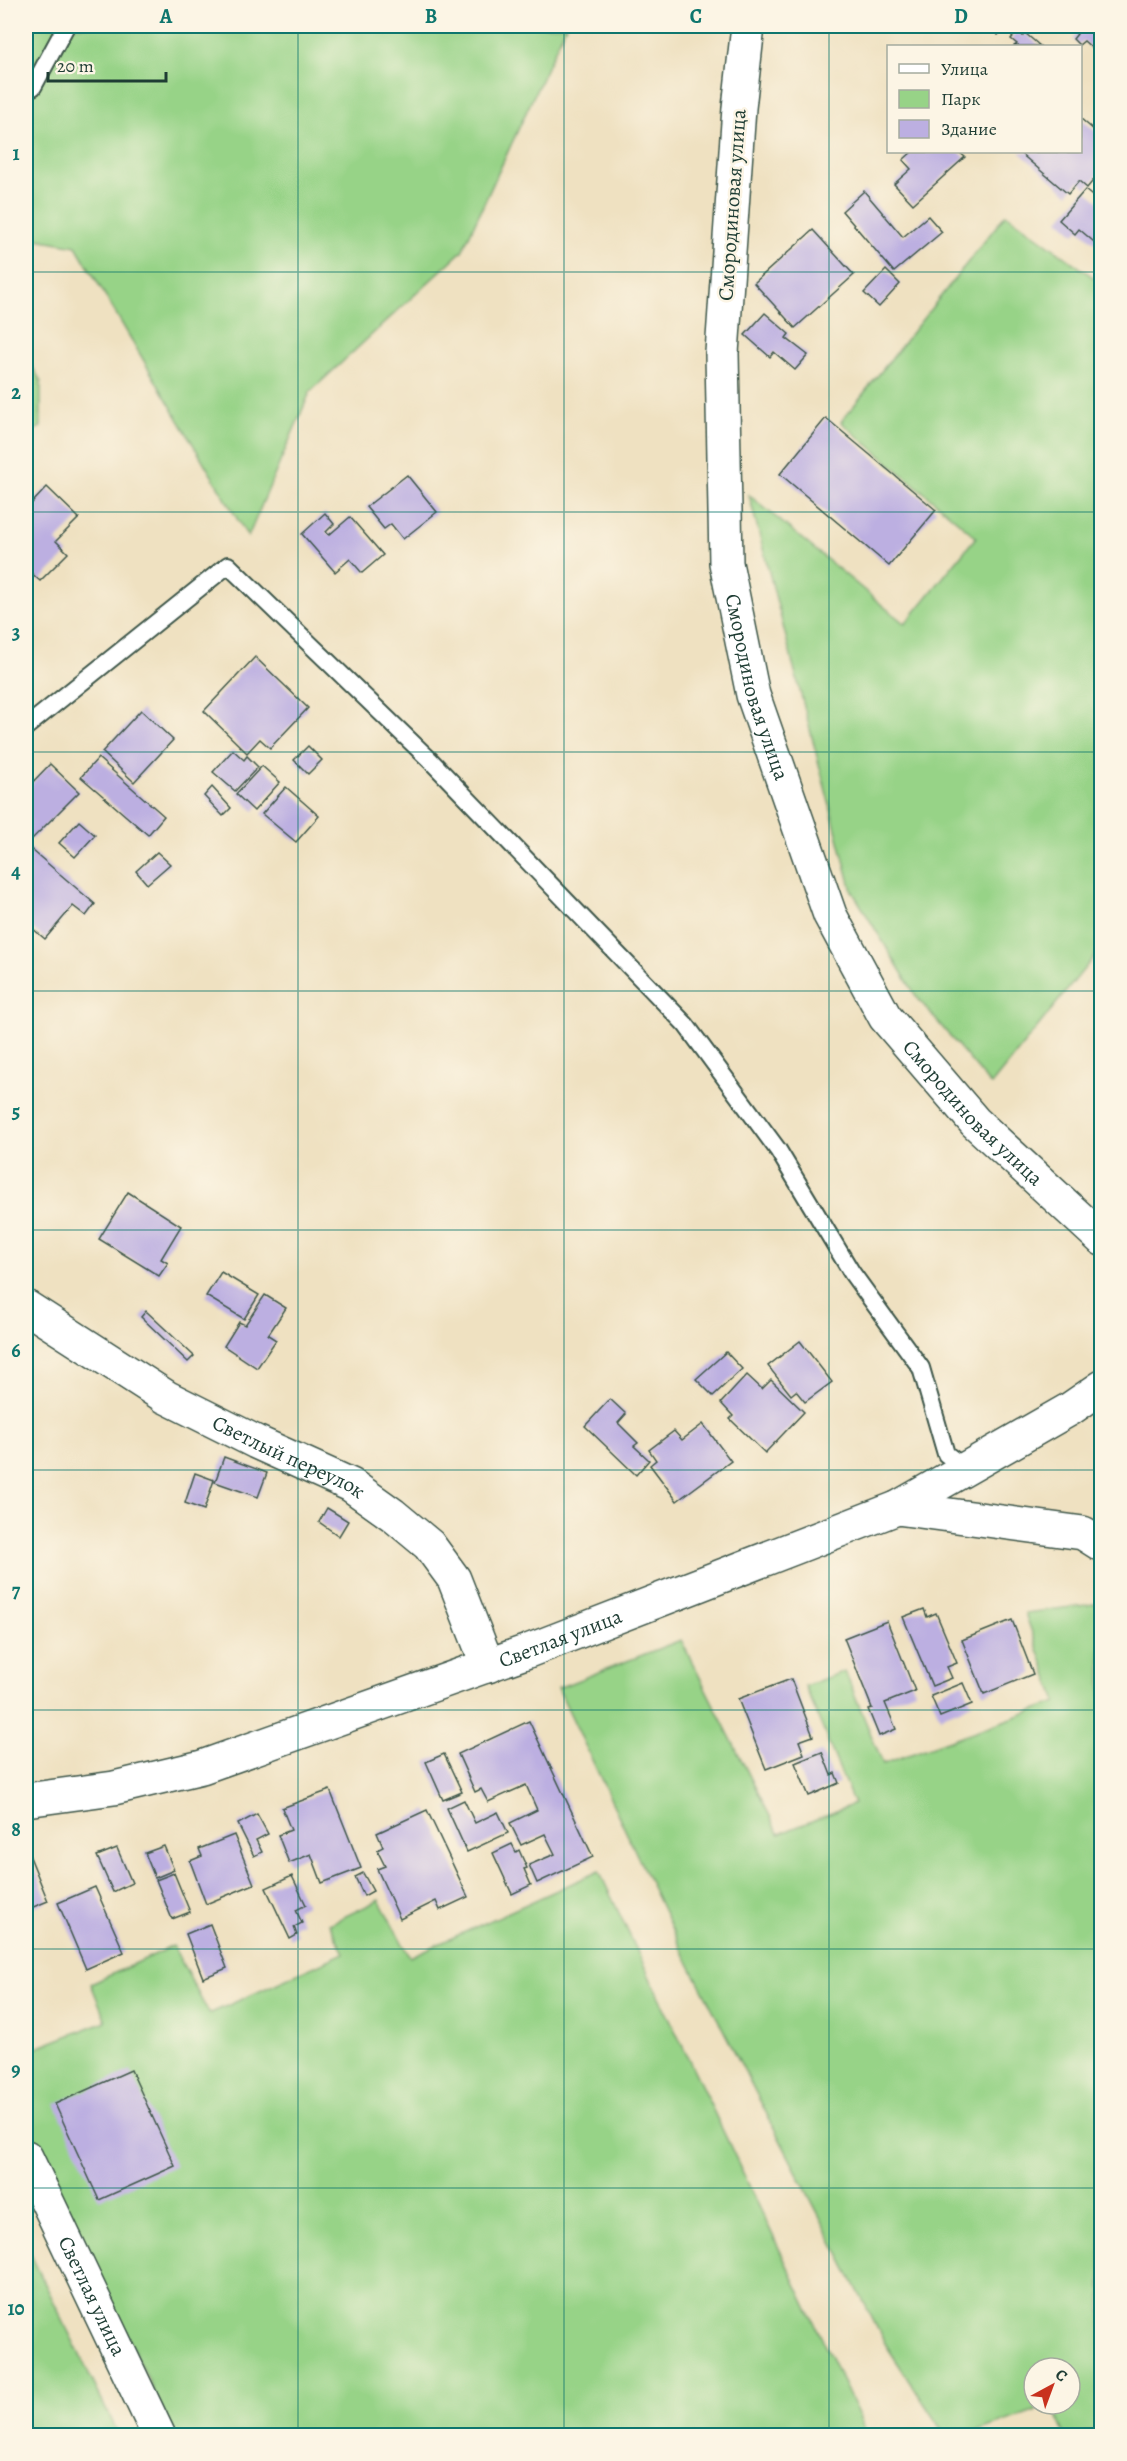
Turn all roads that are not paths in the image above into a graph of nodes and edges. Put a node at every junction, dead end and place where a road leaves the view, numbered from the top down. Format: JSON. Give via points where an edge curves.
{"nodes":[{"id":1,"x":66,"y":26,"type":"edge"},
{"id":2,"x":748,"y":26,"type":"edge"},
{"id":3,"x":33,"y":87,"type":"dead end"},
{"id":4,"x":26,"y":727,"type":"edge"},
{"id":5,"x":1101,"y":1239,"type":"edge"},
{"id":6,"x":26,"y":1307,"type":"edge"},
{"id":7,"x":1101,"y":1387,"type":"edge"},
{"id":8,"x":966,"y":1469,"type":"junction"},
{"id":9,"x":897,"y":1508,"type":"junction"},
{"id":10,"x":1101,"y":1545,"type":"edge"},
{"id":11,"x":488,"y":1666,"type":"junction"},
{"id":12,"x":26,"y":1800,"type":"edge"},
{"id":13,"x":26,"y":2157,"type":"edge"},
{"id":14,"x":159,"y":2436,"type":"edge"}],
"edges":[{"from":1,"to":3,"type":"lane"},
{"from":2,"to":5,"type":"street","name":"Смородиновая улица","via":[[722,353],[726,563],[753,695],[830,915],[885,1017],[975,1122]]},
{"from":4,"to":8,"type":"lane","via":[[228,565],[431,761],[686,1025],[778,1150],[852,1273],[921,1368],[946,1454]]},
{"from":6,"to":11,"type":"street","name":"Светлый переулок","via":[[166,1397],[351,1485],[393,1515],[429,1545],[454,1579]]},
{"from":7,"to":8,"type":"street","name":"Светлая улица"},
{"from":8,"to":9,"type":"street","name":"Светлая улица"},
{"from":9,"to":10,"type":"street","via":[[1083,1533]]},
{"from":9,"to":11,"type":"street","name":"Светлая улица"},
{"from":11,"to":12,"type":"street","name":"Светлая улица","via":[[202,1767],[114,1788]]},
{"from":13,"to":14,"type":"street","name":"Светлая улица"}]}
